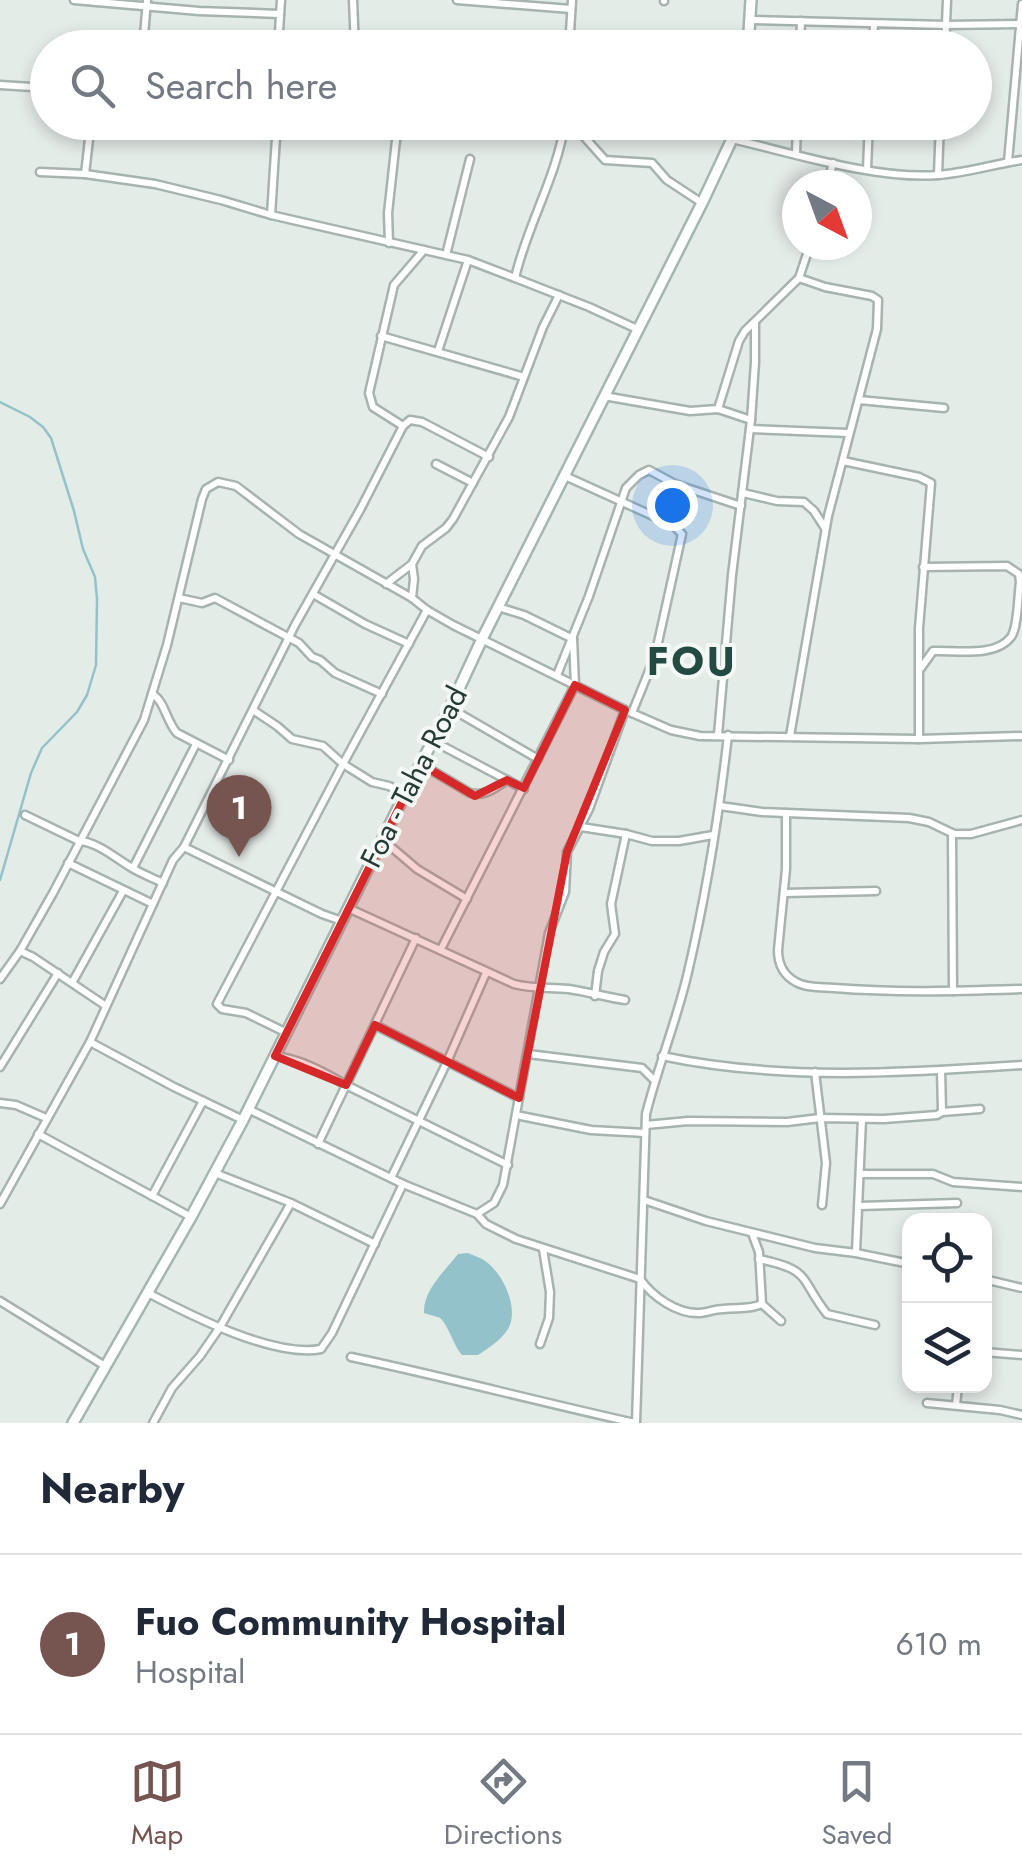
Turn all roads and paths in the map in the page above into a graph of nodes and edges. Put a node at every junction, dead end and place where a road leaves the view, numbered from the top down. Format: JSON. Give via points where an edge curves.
{"nodes":[{"id":1,"x":74,"y":0,"type":"edge"},
{"id":2,"x":280,"y":0,"type":"edge"},
{"id":3,"x":354,"y":0,"type":"edge"},
{"id":4,"x":457,"y":0,"type":"edge"},
{"id":5,"x":751,"y":0,"type":"edge"},
{"id":6,"x":947,"y":0,"type":"edge"},
{"id":7,"x":146,"y":4,"type":"edge"},
{"id":8,"x":1022,"y":4,"type":"edge"},
{"id":9,"x":572,"y":5,"type":"edge"},
{"id":10,"x":280,"y":14,"type":"junction"},
{"id":11,"x":750,"y":20,"type":"junction"},
{"id":12,"x":801,"y":21,"type":"junction"},
{"id":13,"x":874,"y":24,"type":"junction"},
{"id":14,"x":1022,"y":24,"type":"edge"},
{"id":15,"x":946,"y":25,"type":"junction"},
{"id":16,"x":144,"y":30,"type":"edge"},
{"id":17,"x":279,"y":30,"type":"edge"},
{"id":18,"x":355,"y":30,"type":"edge"},
{"id":19,"x":570,"y":30,"type":"edge"},
{"id":20,"x":749,"y":30,"type":"edge"},
{"id":21,"x":801,"y":30,"type":"edge"},
{"id":22,"x":874,"y":30,"type":"edge"},
{"id":23,"x":946,"y":30,"type":"edge"},
{"id":24,"x":0,"y":85,"type":"edge"},
{"id":25,"x":30,"y":87,"type":"edge"},
{"id":26,"x":89,"y":140,"type":"edge"},
{"id":27,"x":275,"y":140,"type":"edge"},
{"id":28,"x":396,"y":140,"type":"edge"},
{"id":29,"x":562,"y":140,"type":"edge"},
{"id":30,"x":586,"y":140,"type":"edge"},
{"id":31,"x":732,"y":140,"type":"edge"},
{"id":32,"x":736,"y":140,"type":"edge"},
{"id":33,"x":796,"y":140,"type":"edge"},
{"id":34,"x":868,"y":140,"type":"edge"},
{"id":35,"x":939,"y":140,"type":"edge"},
{"id":36,"x":796,"y":154,"type":"junction"},
{"id":37,"x":470,"y":159,"type":"dead end"},
{"id":38,"x":1022,"y":160,"type":"edge"},
{"id":39,"x":832,"y":162,"type":"junction"},
{"id":40,"x":1008,"y":162,"type":"junction"},
{"id":41,"x":867,"y":169,"type":"junction"},
{"id":42,"x":830,"y":170,"type":"edge"},
{"id":43,"x":40,"y":172,"type":"dead end"},
{"id":44,"x":85,"y":174,"type":"junction"},
{"id":45,"x":938,"y":175,"type":"junction"},
{"id":46,"x":702,"y":203,"type":"junction"},
{"id":47,"x":270,"y":215,"type":"junction"},
{"id":48,"x":388,"y":243,"type":"junction"},
{"id":49,"x":424,"y":250,"type":"junction"},
{"id":50,"x":446,"y":255,"type":"junction"},
{"id":51,"x":468,"y":260,"type":"junction"},
{"id":52,"x":805,"y":260,"type":"edge"},
{"id":53,"x":515,"y":278,"type":"junction"},
{"id":54,"x":799,"y":278,"type":"junction"},
{"id":55,"x":559,"y":295,"type":"junction"},
{"id":56,"x":754,"y":322,"type":"junction"},
{"id":57,"x":637,"y":329,"type":"junction"},
{"id":58,"x":381,"y":336,"type":"junction"},
{"id":59,"x":438,"y":351,"type":"junction"},
{"id":60,"x":524,"y":377,"type":"junction"},
{"id":61,"x":604,"y":396,"type":"junction"},
{"id":62,"x":859,"y":400,"type":"junction"},
{"id":63,"x":944,"y":408,"type":"dead end"},
{"id":64,"x":718,"y":410,"type":"junction"},
{"id":65,"x":750,"y":424,"type":"junction"},
{"id":66,"x":403,"y":426,"type":"junction"},
{"id":67,"x":848,"y":433,"type":"junction"},
{"id":68,"x":489,"y":457,"type":"junction"},
{"id":69,"x":843,"y":461,"type":"junction"},
{"id":70,"x":436,"y":464,"type":"dead end"},
{"id":71,"x":565,"y":476,"type":"junction"},
{"id":72,"x":474,"y":483,"type":"junction"},
{"id":73,"x":743,"y":492,"type":"junction"},
{"id":74,"x":623,"y":502,"type":"junction"},
{"id":75,"x":741,"y":506,"type":"junction"},
{"id":76,"x":825,"y":529,"type":"junction"},
{"id":77,"x":334,"y":555,"type":"junction"},
{"id":78,"x":412,"y":564,"type":"junction"},
{"id":79,"x":923,"y":567,"type":"junction"},
{"id":80,"x":386,"y":584,"type":"junction"},
{"id":81,"x":313,"y":593,"type":"junction"},
{"id":82,"x":178,"y":598,"type":"junction"},
{"id":83,"x":412,"y":598,"type":"junction"},
{"id":84,"x":498,"y":607,"type":"junction"},
{"id":85,"x":428,"y":610,"type":"junction"},
{"id":86,"x":289,"y":638,"type":"junction"},
{"id":87,"x":482,"y":639,"type":"junction"},
{"id":88,"x":572,"y":639,"type":"junction"},
{"id":89,"x":409,"y":644,"type":"junction"},
{"id":90,"x":920,"y":670,"type":"junction"},
{"id":91,"x":557,"y":675,"type":"junction"},
{"id":92,"x":575,"y":684,"type":"junction"},
{"id":93,"x":152,"y":694,"type":"junction"},
{"id":94,"x":382,"y":694,"type":"junction"},
{"id":95,"x":450,"y":708,"type":"junction"},
{"id":96,"x":254,"y":710,"type":"junction"},
{"id":97,"x":629,"y":712,"type":"junction"},
{"id":98,"x":718,"y":735,"type":"junction"},
{"id":99,"x":728,"y":736,"type":"junction"},
{"id":100,"x":790,"y":736,"type":"junction"},
{"id":101,"x":1022,"y":736,"type":"edge"},
{"id":102,"x":918,"y":739,"type":"junction"},
{"id":103,"x":433,"y":741,"type":"junction"},
{"id":104,"x":196,"y":744,"type":"junction"},
{"id":105,"x":538,"y":759,"type":"junction"},
{"id":106,"x":229,"y":760,"type":"junction"},
{"id":107,"x":343,"y":764,"type":"junction"},
{"id":108,"x":420,"y":764,"type":"junction"},
{"id":109,"x":506,"y":780,"type":"junction"},
{"id":110,"x":524,"y":789,"type":"junction"},
{"id":111,"x":404,"y":794,"type":"junction"},
{"id":112,"x":720,"y":806,"type":"junction"},
{"id":113,"x":786,"y":813,"type":"junction"},
{"id":114,"x":25,"y":815,"type":"dead end"},
{"id":115,"x":1022,"y":820,"type":"edge"},
{"id":116,"x":581,"y":826,"type":"junction"},
{"id":117,"x":952,"y":833,"type":"junction"},
{"id":118,"x":626,"y":834,"type":"junction"},
{"id":119,"x":713,"y":836,"type":"junction"},
{"id":120,"x":383,"y":840,"type":"junction"},
{"id":121,"x":79,"y":841,"type":"junction"},
{"id":122,"x":184,"y":847,"type":"junction"},
{"id":123,"x":68,"y":862,"type":"junction"},
{"id":124,"x":133,"y":868,"type":"junction"},
{"id":125,"x":163,"y":884,"type":"junction"},
{"id":126,"x":276,"y":890,"type":"junction"},
{"id":127,"x":123,"y":891,"type":"junction"},
{"id":128,"x":876,"y":891,"type":"dead end"},
{"id":129,"x":784,"y":893,"type":"junction"},
{"id":130,"x":467,"y":899,"type":"junction"},
{"id":131,"x":153,"y":904,"type":"junction"},
{"id":132,"x":348,"y":908,"type":"junction"},
{"id":133,"x":342,"y":921,"type":"junction"},
{"id":134,"x":416,"y":938,"type":"junction"},
{"id":135,"x":441,"y":949,"type":"junction"},
{"id":136,"x":20,"y":952,"type":"junction"},
{"id":137,"x":486,"y":972,"type":"junction"},
{"id":138,"x":58,"y":973,"type":"junction"},
{"id":139,"x":0,"y":979,"type":"edge"},
{"id":140,"x":72,"y":983,"type":"junction"},
{"id":141,"x":538,"y":989,"type":"junction"},
{"id":142,"x":1022,"y":989,"type":"edge"},
{"id":143,"x":952,"y":992,"type":"junction"},
{"id":144,"x":595,"y":996,"type":"junction"},
{"id":145,"x":625,"y":1000,"type":"dead end"},
{"id":146,"x":106,"y":1006,"type":"junction"},
{"id":147,"x":374,"y":1025,"type":"junction"},
{"id":148,"x":287,"y":1033,"type":"junction"},
{"id":149,"x":90,"y":1042,"type":"junction"},
{"id":150,"x":528,"y":1054,"type":"junction"},
{"id":151,"x":275,"y":1056,"type":"junction"},
{"id":152,"x":662,"y":1056,"type":"junction"},
{"id":153,"x":447,"y":1062,"type":"junction"},
{"id":154,"x":1022,"y":1064,"type":"edge"},
{"id":155,"x":0,"y":1067,"type":"edge"},
{"id":156,"x":941,"y":1070,"type":"junction"},
{"id":157,"x":815,"y":1072,"type":"junction"},
{"id":158,"x":654,"y":1080,"type":"junction"},
{"id":159,"x":346,"y":1085,"type":"junction"},
{"id":160,"x":519,"y":1098,"type":"junction"},
{"id":161,"x":203,"y":1100,"type":"junction"},
{"id":162,"x":0,"y":1104,"type":"edge"},
{"id":163,"x":980,"y":1109,"type":"dead end"},
{"id":164,"x":248,"y":1110,"type":"junction"},
{"id":165,"x":942,"y":1112,"type":"junction"},
{"id":166,"x":516,"y":1115,"type":"junction"},
{"id":167,"x":46,"y":1118,"type":"junction"},
{"id":168,"x":820,"y":1118,"type":"junction"},
{"id":169,"x":862,"y":1119,"type":"junction"},
{"id":170,"x":243,"y":1120,"type":"junction"},
{"id":171,"x":418,"y":1121,"type":"junction"},
{"id":172,"x":646,"y":1129,"type":"junction"},
{"id":173,"x":38,"y":1134,"type":"junction"},
{"id":174,"x":318,"y":1144,"type":"junction"},
{"id":175,"x":508,"y":1164,"type":"junction"},
{"id":176,"x":215,"y":1174,"type":"junction"},
{"id":177,"x":861,"y":1174,"type":"junction"},
{"id":178,"x":391,"y":1178,"type":"junction"},
{"id":179,"x":404,"y":1184,"type":"junction"},
{"id":180,"x":1022,"y":1186,"type":"edge"},
{"id":181,"x":152,"y":1196,"type":"junction"},
{"id":182,"x":644,"y":1200,"type":"junction"},
{"id":183,"x":957,"y":1203,"type":"dead end"},
{"id":184,"x":0,"y":1204,"type":"edge"},
{"id":185,"x":291,"y":1204,"type":"junction"},
{"id":186,"x":822,"y":1205,"type":"dead end"},
{"id":187,"x":860,"y":1206,"type":"junction"},
{"id":188,"x":477,"y":1214,"type":"junction"},
{"id":189,"x":191,"y":1218,"type":"junction"},
{"id":190,"x":752,"y":1232,"type":"junction"},
{"id":191,"x":375,"y":1244,"type":"junction"},
{"id":192,"x":542,"y":1249,"type":"junction"},
{"id":193,"x":856,"y":1253,"type":"junction"},
{"id":194,"x":760,"y":1260,"type":"junction"},
{"id":195,"x":902,"y":1262,"type":"edge"},
{"id":196,"x":640,"y":1279,"type":"junction"},
{"id":197,"x":992,"y":1281,"type":"edge"},
{"id":198,"x":1022,"y":1288,"type":"edge"},
{"id":199,"x":148,"y":1293,"type":"junction"},
{"id":200,"x":0,"y":1302,"type":"edge"},
{"id":201,"x":762,"y":1304,"type":"junction"},
{"id":202,"x":781,"y":1321,"type":"dead end"},
{"id":203,"x":876,"y":1324,"type":"dead end"},
{"id":204,"x":220,"y":1327,"type":"junction"},
{"id":205,"x":540,"y":1344,"type":"dead end"},
{"id":206,"x":992,"y":1353,"type":"edge"},
{"id":207,"x":1022,"y":1356,"type":"edge"},
{"id":208,"x":350,"y":1357,"type":"dead end"},
{"id":209,"x":106,"y":1366,"type":"junction"},
{"id":210,"x":957,"y":1393,"type":"edge"},
{"id":211,"x":927,"y":1404,"type":"dead end"},
{"id":212,"x":956,"y":1405,"type":"junction"},
{"id":213,"x":1022,"y":1415,"type":"edge"},
{"id":214,"x":72,"y":1423,"type":"edge"},
{"id":215,"x":152,"y":1423,"type":"edge"},
{"id":216,"x":635,"y":1423,"type":"edge"}],
"edges":[{"from":1,"to":7,"type":"street"},
{"from":2,"to":10,"type":"street"},
{"from":3,"to":18,"type":"street"},
{"from":4,"to":9,"type":"street"},
{"from":5,"to":11,"type":"street"},
{"from":6,"to":15,"type":"street"},
{"from":7,"to":10,"type":"street"},
{"from":7,"to":16,"type":"street"},
{"from":8,"to":14,"type":"street"},
{"from":9,"to":19,"type":"street"},
{"from":10,"to":17,"type":"street"},
{"from":11,"to":12,"type":"street"},
{"from":11,"to":20,"type":"street"},
{"from":12,"to":13,"type":"street"},
{"from":12,"to":21,"type":"street"},
{"from":13,"to":15,"type":"street"},
{"from":13,"to":22,"type":"street"},
{"from":14,"to":15,"type":"street"},
{"from":14,"to":40,"type":"street"},
{"from":15,"to":23,"type":"street"},
{"from":24,"to":25,"type":"street"},
{"from":26,"to":44,"type":"street"},
{"from":27,"to":47,"type":"street"},
{"from":28,"to":48,"type":"street"},
{"from":29,"to":53,"type":"street"},
{"from":30,"to":46,"type":"street","via":[[605,160],[652,163]]},
{"from":31,"to":46,"type":"street","name":"Foa - Taha Road"},
{"from":32,"to":36,"type":"street"},
{"from":33,"to":36,"type":"street"},
{"from":34,"to":41,"type":"street"},
{"from":35,"to":45,"type":"street"},
{"from":36,"to":39,"type":"street"},
{"from":37,"to":50,"type":"street"},
{"from":38,"to":40,"type":"street"},
{"from":39,"to":41,"type":"street"},
{"from":39,"to":42,"type":"street"},
{"from":40,"to":45,"type":"street"},
{"from":41,"to":45,"type":"street"},
{"from":43,"to":44,"type":"street"},
{"from":44,"to":47,"type":"street","via":[[155,184]]},
{"from":46,"to":57,"type":"street","name":"Foa - Taha Road"},
{"from":47,"to":48,"type":"street"},
{"from":48,"to":49,"type":"street"},
{"from":49,"to":50,"type":"street"},
{"from":49,"to":58,"type":"street","via":[[394,284]]},
{"from":50,"to":51,"type":"street"},
{"from":51,"to":53,"type":"street"},
{"from":51,"to":59,"type":"street"},
{"from":52,"to":54,"type":"street"},
{"from":53,"to":55,"type":"street"},
{"from":54,"to":56,"type":"street"},
{"from":54,"to":62,"type":"street","via":[[878,300]]},
{"from":55,"to":57,"type":"street"},
{"from":55,"to":60,"type":"street"},
{"from":56,"to":64,"type":"street","via":[[739,342]]},
{"from":56,"to":65,"type":"street"},
{"from":57,"to":61,"type":"street","name":"Foa - Taha Road"},
{"from":58,"to":59,"type":"street"},
{"from":58,"to":66,"type":"street","via":[[370,401]]},
{"from":59,"to":60,"type":"street"},
{"from":60,"to":68,"type":"street"},
{"from":61,"to":64,"type":"street"},
{"from":61,"to":71,"type":"street","name":"Foa - Taha Road"},
{"from":62,"to":63,"type":"street"},
{"from":62,"to":67,"type":"street"},
{"from":64,"to":65,"type":"street"},
{"from":65,"to":67,"type":"street"},
{"from":65,"to":73,"type":"street"},
{"from":66,"to":68,"type":"street","via":[[422,422]]},
{"from":66,"to":77,"type":"street"},
{"from":67,"to":69,"type":"street"},
{"from":68,"to":72,"type":"street"},
{"from":69,"to":76,"type":"street"},
{"from":69,"to":79,"type":"street","via":[[929,480]]},
{"from":70,"to":72,"type":"street"},
{"from":71,"to":74,"type":"street"},
{"from":71,"to":84,"type":"street","name":"Foa - Taha Road"},
{"from":72,"to":78,"type":"street","via":[[446,528],[422,546]]},
{"from":73,"to":75,"type":"street"},
{"from":73,"to":76,"type":"street","via":[[804,502]]},
{"from":74,"to":75,"type":"street","via":[[626,488],[649,470]]},
{"from":74,"to":88,"type":"street"},
{"from":74,"to":97,"type":"street","via":[[682,534],[655,656]]},
{"from":75,"to":98,"type":"street"},
{"from":76,"to":100,"type":"street"},
{"from":77,"to":80,"type":"street"},
{"from":77,"to":81,"type":"street"},
{"from":77,"to":82,"type":"street","via":[[236,486],[218,482],[202,499]]},
{"from":78,"to":80,"type":"street"},
{"from":78,"to":83,"type":"street"},
{"from":79,"to":90,"type":"street"},
{"from":79,"to":90,"type":"street","via":[[1006,566],[1020,582],[1013,635],[995,648],[933,651]]},
{"from":80,"to":83,"type":"street"},
{"from":81,"to":86,"type":"street"},
{"from":81,"to":89,"type":"street"},
{"from":82,"to":86,"type":"street","via":[[215,598]]},
{"from":82,"to":93,"type":"street"},
{"from":83,"to":85,"type":"street"},
{"from":84,"to":87,"type":"street","name":"Foa - Taha Road"},
{"from":84,"to":88,"type":"street"},
{"from":85,"to":87,"type":"street"},
{"from":85,"to":89,"type":"street"},
{"from":86,"to":94,"type":"street","via":[[335,673]]},
{"from":86,"to":96,"type":"street"},
{"from":87,"to":91,"type":"street"},
{"from":87,"to":95,"type":"street","name":"Foa - Taha Road"},
{"from":88,"to":91,"type":"street"},
{"from":88,"to":92,"type":"street"},
{"from":89,"to":94,"type":"street"},
{"from":90,"to":102,"type":"street"},
{"from":91,"to":92,"type":"street"},
{"from":92,"to":97,"type":"street"},
{"from":92,"to":105,"type":"street"},
{"from":93,"to":104,"type":"street","via":[[171,726]]},
{"from":93,"to":121,"type":"street"},
{"from":94,"to":107,"type":"street"},
{"from":95,"to":103,"type":"street","name":"Foa - Taha Road"},
{"from":95,"to":105,"type":"street"},
{"from":96,"to":106,"type":"street"},
{"from":96,"to":107,"type":"street","via":[[292,740],[323,746]]},
{"from":97,"to":98,"type":"street","via":[[683,734]]},
{"from":97,"to":116,"type":"street"},
{"from":98,"to":99,"type":"street"},
{"from":99,"to":100,"type":"street"},
{"from":99,"to":112,"type":"street"},
{"from":100,"to":102,"type":"street"},
{"from":101,"to":102,"type":"street"},
{"from":103,"to":108,"type":"street","name":"Foa - Taha Road"},
{"from":103,"to":109,"type":"street"},
{"from":104,"to":106,"type":"street"},
{"from":104,"to":124,"type":"street"},
{"from":105,"to":110,"type":"street"},
{"from":106,"to":122,"type":"street"},
{"from":107,"to":111,"type":"street"},
{"from":107,"to":126,"type":"street"},
{"from":108,"to":109,"type":"street","via":[[478,795]]},
{"from":108,"to":111,"type":"street","name":"Foa - Taha Road"},
{"from":109,"to":110,"type":"street"},
{"from":110,"to":130,"type":"street"},
{"from":111,"to":120,"type":"street","name":"Foa - Taha Road"},
{"from":112,"to":113,"type":"street"},
{"from":112,"to":119,"type":"street"},
{"from":113,"to":117,"type":"street","via":[[909,818]]},
{"from":113,"to":129,"type":"street"},
{"from":114,"to":121,"type":"street"},
{"from":115,"to":117,"type":"street"},
{"from":116,"to":118,"type":"street"},
{"from":116,"to":141,"type":"street","via":[[567,852],[565,892]]},
{"from":117,"to":143,"type":"street"},
{"from":118,"to":119,"type":"street","via":[[652,841]]},
{"from":118,"to":144,"type":"street","via":[[611,904],[614,934]]},
{"from":119,"to":152,"type":"street","via":[[687,976]]},
{"from":120,"to":130,"type":"street"},
{"from":120,"to":132,"type":"street","name":"Foa - Taha Road"},
{"from":121,"to":123,"type":"street"},
{"from":121,"to":124,"type":"street"},
{"from":122,"to":125,"type":"street"},
{"from":122,"to":126,"type":"street"},
{"from":123,"to":127,"type":"street"},
{"from":123,"to":136,"type":"street"},
{"from":124,"to":125,"type":"street"},
{"from":125,"to":131,"type":"street"},
{"from":126,"to":133,"type":"street"},
{"from":126,"to":148,"type":"street","via":[[217,1004]]},
{"from":127,"to":131,"type":"street"},
{"from":127,"to":140,"type":"street"},
{"from":128,"to":129,"type":"street"},
{"from":129,"to":143,"type":"street","via":[[778,962],[792,980]]},
{"from":130,"to":135,"type":"street"},
{"from":131,"to":146,"type":"street"},
{"from":132,"to":133,"type":"street","name":"Foa - Taha Road"},
{"from":132,"to":134,"type":"street"},
{"from":133,"to":148,"type":"street","name":"Foa - Taha Road"},
{"from":134,"to":135,"type":"street"},
{"from":134,"to":147,"type":"street"},
{"from":135,"to":137,"type":"street"},
{"from":136,"to":138,"type":"street"},
{"from":136,"to":139,"type":"street"},
{"from":137,"to":141,"type":"street"},
{"from":137,"to":153,"type":"street"},
{"from":138,"to":140,"type":"street"},
{"from":138,"to":155,"type":"street"},
{"from":140,"to":146,"type":"street"},
{"from":141,"to":144,"type":"street"},
{"from":141,"to":150,"type":"street"},
{"from":142,"to":143,"type":"street"},
{"from":144,"to":145,"type":"street"},
{"from":146,"to":149,"type":"street"},
{"from":147,"to":153,"type":"street"},
{"from":147,"to":159,"type":"street"},
{"from":148,"to":151,"type":"street","name":"Foa - Taha Road"},
{"from":149,"to":161,"type":"street"},
{"from":149,"to":167,"type":"street"},
{"from":150,"to":158,"type":"street","via":[[642,1068]]},
{"from":150,"to":160,"type":"street"},
{"from":151,"to":159,"type":"street"},
{"from":151,"to":164,"type":"street","name":"Foa - Taha Road"},
{"from":152,"to":157,"type":"street","via":[[707,1066]]},
{"from":152,"to":158,"type":"street"},
{"from":153,"to":160,"type":"street"},
{"from":153,"to":171,"type":"street"},
{"from":154,"to":156,"type":"street"},
{"from":156,"to":157,"type":"street"},
{"from":156,"to":165,"type":"street"},
{"from":157,"to":168,"type":"street"},
{"from":158,"to":172,"type":"street"},
{"from":159,"to":171,"type":"street"},
{"from":159,"to":174,"type":"street"},
{"from":160,"to":166,"type":"street"},
{"from":161,"to":170,"type":"street"},
{"from":161,"to":181,"type":"street"},
{"from":162,"to":167,"type":"street"},
{"from":163,"to":165,"type":"street"},
{"from":164,"to":170,"type":"street","name":"Foa - Taha Road"},
{"from":164,"to":174,"type":"street"},
{"from":165,"to":169,"type":"street"},
{"from":166,"to":172,"type":"street","via":[[591,1130]]},
{"from":166,"to":175,"type":"street"},
{"from":167,"to":173,"type":"street"},
{"from":168,"to":169,"type":"street"},
{"from":168,"to":172,"type":"street","via":[[688,1121]]},
{"from":168,"to":186,"type":"street"},
{"from":169,"to":177,"type":"street"},
{"from":170,"to":176,"type":"street","name":"Foa - Taha Road"},
{"from":171,"to":175,"type":"street"},
{"from":171,"to":178,"type":"street"},
{"from":172,"to":182,"type":"street"},
{"from":173,"to":181,"type":"street"},
{"from":173,"to":184,"type":"street"},
{"from":174,"to":178,"type":"street"},
{"from":175,"to":188,"type":"street","via":[[498,1198]]},
{"from":176,"to":185,"type":"street"},
{"from":176,"to":189,"type":"street","name":"Foa - Taha Road"},
{"from":177,"to":180,"type":"street","via":[[933,1174],[952,1182]]},
{"from":177,"to":187,"type":"street"},
{"from":178,"to":179,"type":"street"},
{"from":179,"to":188,"type":"street"},
{"from":179,"to":191,"type":"street"},
{"from":181,"to":189,"type":"street"},
{"from":182,"to":190,"type":"street"},
{"from":182,"to":196,"type":"street"},
{"from":183,"to":187,"type":"street"},
{"from":185,"to":191,"type":"street"},
{"from":185,"to":204,"type":"street"},
{"from":187,"to":193,"type":"street"},
{"from":188,"to":192,"type":"street","via":[[496,1230]]},
{"from":189,"to":199,"type":"street","name":"Foa - Taha Road"},
{"from":190,"to":193,"type":"street"},
{"from":190,"to":194,"type":"street"},
{"from":191,"to":204,"type":"street","via":[[321,1348],[296,1350]]},
{"from":192,"to":196,"type":"street"},
{"from":192,"to":205,"type":"street","via":[[550,1292]]},
{"from":193,"to":195,"type":"street"},
{"from":194,"to":201,"type":"street"},
{"from":194,"to":203,"type":"street","via":[[790,1266],[827,1314]]},
{"from":196,"to":201,"type":"street","via":[[670,1306],[696,1313]]},
{"from":196,"to":216,"type":"street"},
{"from":197,"to":198,"type":"street"},
{"from":199,"to":204,"type":"street"},
{"from":199,"to":209,"type":"street","name":"Foa - Taha Road"},
{"from":200,"to":209,"type":"street"},
{"from":201,"to":202,"type":"street"},
{"from":204,"to":215,"type":"street"},
{"from":206,"to":207,"type":"street"},
{"from":208,"to":216,"type":"street"},
{"from":209,"to":214,"type":"street","name":"Foa - Taha Road"},
{"from":210,"to":212,"type":"street"},
{"from":211,"to":212,"type":"street"},
{"from":212,"to":213,"type":"street"}]}
